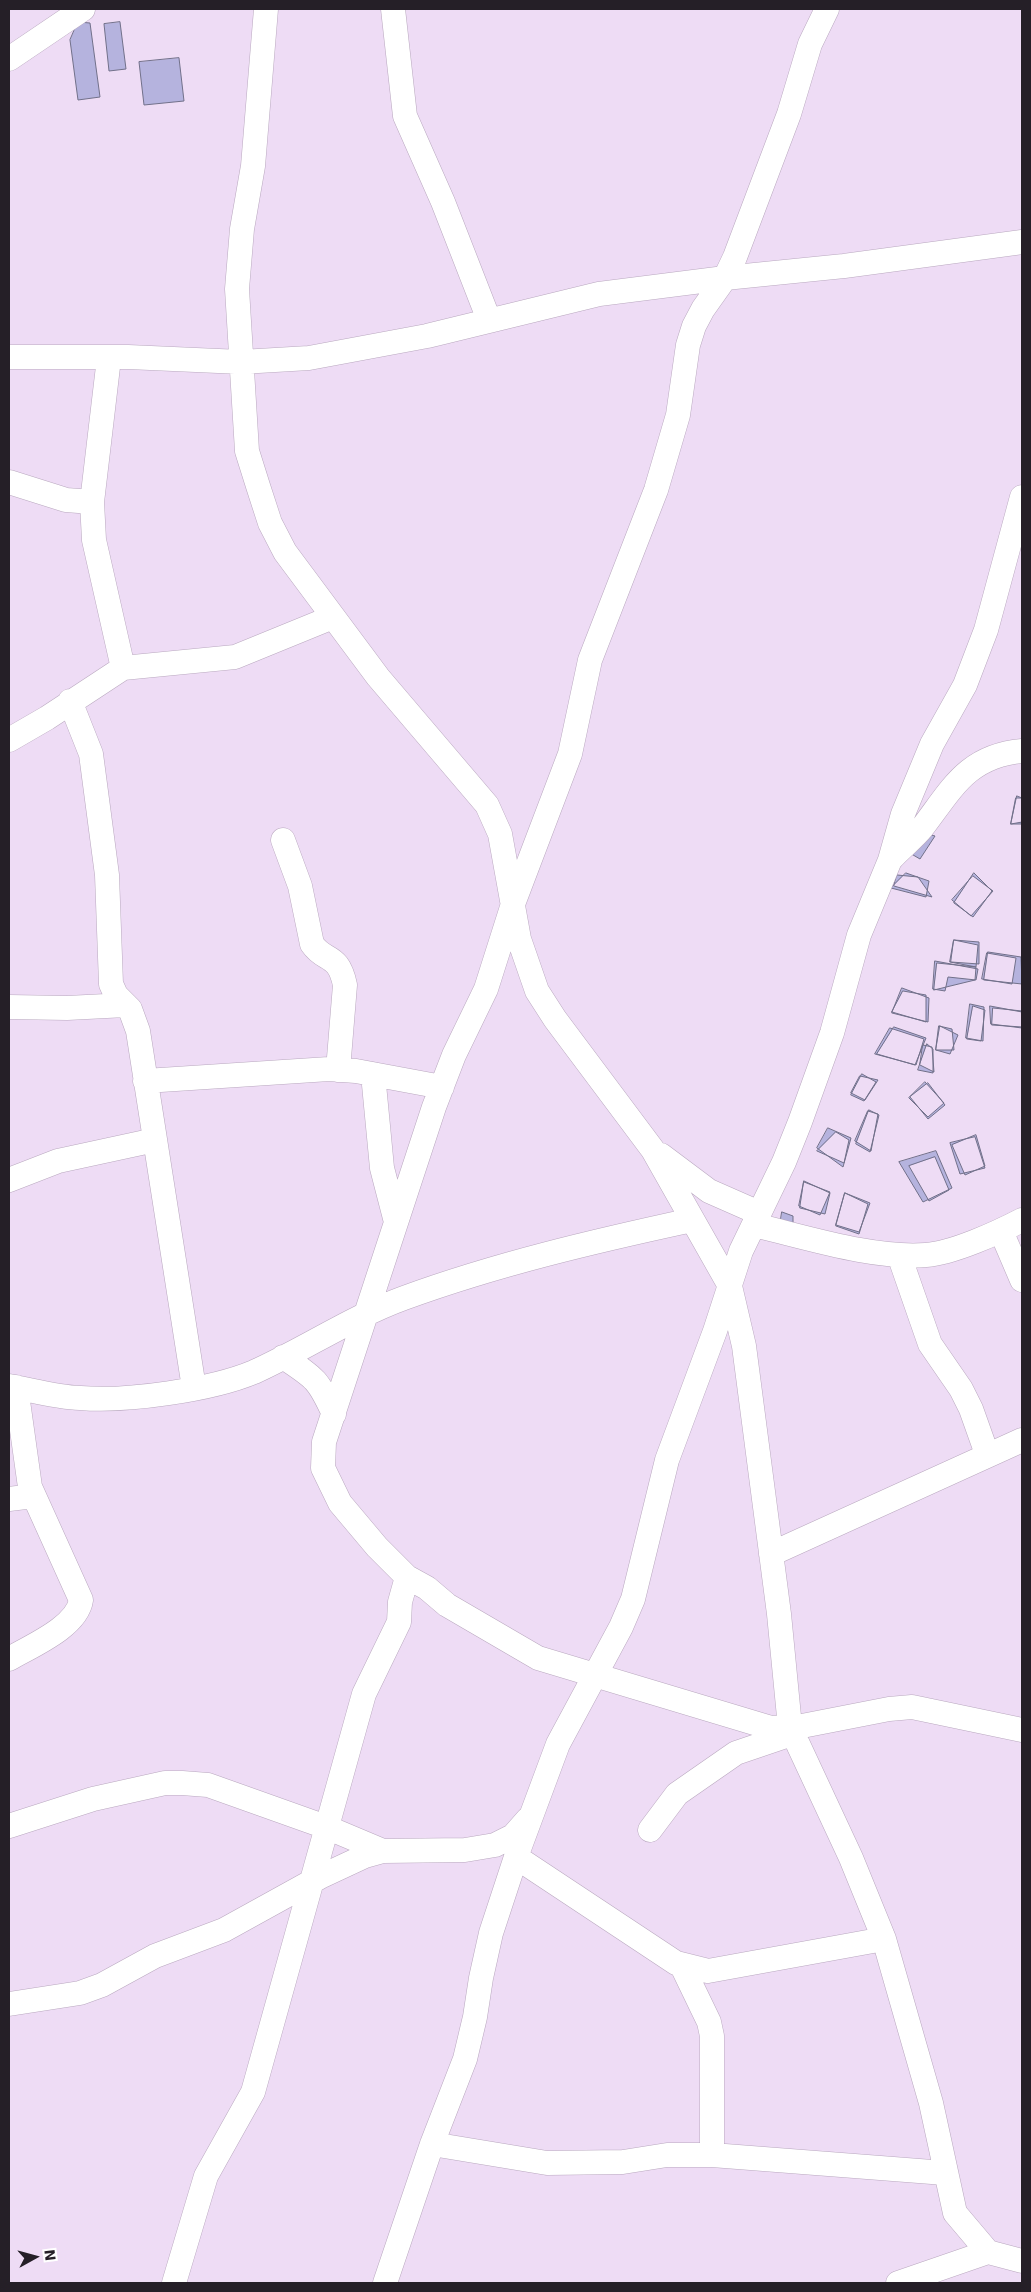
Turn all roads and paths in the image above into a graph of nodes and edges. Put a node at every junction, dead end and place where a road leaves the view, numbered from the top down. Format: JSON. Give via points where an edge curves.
{"nodes":[{"id":1,"x":83,"y":9,"type":"edge"},
{"id":2,"x":266,"y":9,"type":"edge"},
{"id":3,"x":393,"y":9,"type":"edge"},
{"id":4,"x":827,"y":9,"type":"edge"},
{"id":5,"x":9,"y":59,"type":"edge"},
{"id":6,"x":1022,"y":242,"type":"edge"},
{"id":7,"x":725,"y":278,"type":"junction"},
{"id":8,"x":489,"y":320,"type":"junction"},
{"id":9,"x":9,"y":357,"type":"edge"},
{"id":10,"x":109,"y":358,"type":"junction"},
{"id":11,"x":241,"y":362,"type":"junction"},
{"id":12,"x":9,"y":482,"type":"edge"},
{"id":13,"x":1022,"y":497,"type":"edge"},
{"id":14,"x":92,"y":502,"type":"junction"},
{"id":15,"x":333,"y":617,"type":"junction"},
{"id":16,"x":123,"y":668,"type":"junction"},
{"id":17,"x":70,"y":701,"type":"junction"},
{"id":18,"x":9,"y":740,"type":"edge"},
{"id":19,"x":1022,"y":751,"type":"edge"},
{"id":20,"x":283,"y":840,"type":"dead end"},
{"id":21,"x":890,"y":860,"type":"junction"},
{"id":22,"x":513,"y":904,"type":"junction"},
{"id":23,"x":126,"y":1005,"type":"junction"},
{"id":24,"x":9,"y":1007,"type":"edge"},
{"id":25,"x":338,"y":1070,"type":"junction"},
{"id":26,"x":373,"y":1074,"type":"junction"},
{"id":27,"x":145,"y":1081,"type":"junction"},
{"id":28,"x":442,"y":1087,"type":"junction"},
{"id":29,"x":155,"y":1140,"type":"junction"},
{"id":30,"x":653,"y":1150,"type":"junction"},
{"id":31,"x":9,"y":1180,"type":"edge"},
{"id":32,"x":757,"y":1219,"type":"junction"},
{"id":33,"x":692,"y":1220,"type":"junction"},
{"id":34,"x":1022,"y":1220,"type":"edge"},
{"id":35,"x":396,"y":1222,"type":"junction"},
{"id":36,"x":1001,"y":1231,"type":"junction"},
{"id":37,"x":899,"y":1255,"type":"junction"},
{"id":38,"x":1022,"y":1280,"type":"edge"},
{"id":39,"x":730,"y":1286,"type":"junction"},
{"id":40,"x":366,"y":1315,"type":"junction"},
{"id":41,"x":283,"y":1357,"type":"junction"},
{"id":42,"x":12,"y":1386,"type":"edge"},
{"id":43,"x":194,"y":1388,"type":"junction"},
{"id":44,"x":334,"y":1414,"type":"junction"},
{"id":45,"x":1022,"y":1440,"type":"edge"},
{"id":46,"x":987,"y":1454,"type":"junction"},
{"id":47,"x":34,"y":1496,"type":"junction"},
{"id":48,"x":9,"y":1499,"type":"edge"},
{"id":49,"x":771,"y":1554,"type":"junction"},
{"id":50,"x":407,"y":1577,"type":"junction"},
{"id":51,"x":9,"y":1659,"type":"edge"},
{"id":52,"x":596,"y":1674,"type":"junction"},
{"id":53,"x":792,"y":1730,"type":"junction"},
{"id":54,"x":1022,"y":1730,"type":"edge"},
{"id":55,"x":535,"y":1810,"type":"junction"},
{"id":56,"x":9,"y":1826,"type":"edge"},
{"id":57,"x":326,"y":1827,"type":"junction"},
{"id":58,"x":650,"y":1830,"type":"dead end"},
{"id":59,"x":383,"y":1851,"type":"junction"},
{"id":60,"x":516,"y":1857,"type":"junction"},
{"id":61,"x":314,"y":1880,"type":"junction"},
{"id":62,"x":884,"y":1939,"type":"junction"},
{"id":63,"x":681,"y":1964,"type":"junction"},
{"id":64,"x":9,"y":2004,"type":"edge"},
{"id":65,"x":432,"y":2144,"type":"junction"},
{"id":66,"x":712,"y":2155,"type":"junction"},
{"id":67,"x":945,"y":2172,"type":"junction"},
{"id":68,"x":988,"y":2252,"type":"junction"},
{"id":69,"x":1022,"y":2261,"type":"edge"},
{"id":70,"x":174,"y":2283,"type":"edge"},
{"id":71,"x":385,"y":2283,"type":"edge"},
{"id":72,"x":898,"y":2283,"type":"edge"}],
"edges":[{"from":1,"to":5,"type":"street"},
{"from":2,"to":11,"type":"street","via":[[253,166],[238,263]]},
{"from":3,"to":8,"type":"street","via":[[405,116]]},
{"from":4,"to":7,"type":"street","via":[[810,44],[789,114]]},
{"from":6,"to":7,"type":"street"},
{"from":7,"to":8,"type":"street","via":[[599,294]]},
{"from":7,"to":22,"type":"street","via":[[694,326],[688,345],[678,414],[656,490],[590,660],[570,754]]},
{"from":8,"to":11,"type":"street","via":[[427,336],[309,358]]},
{"from":9,"to":10,"type":"street"},
{"from":10,"to":11,"type":"street"},
{"from":10,"to":14,"type":"street"},
{"from":11,"to":15,"type":"street","via":[[247,451],[270,523],[285,552]]},
{"from":12,"to":14,"type":"street","via":[[66,500]]},
{"from":13,"to":21,"type":"street","via":[[986,630],[965,685],[932,744],[903,814]]},
{"from":14,"to":16,"type":"street","via":[[94,540]]},
{"from":15,"to":16,"type":"street","via":[[235,657]]},
{"from":15,"to":22,"type":"street","via":[[378,677],[487,805],[500,834]]},
{"from":16,"to":17,"type":"street"},
{"from":17,"to":18,"type":"street"},
{"from":17,"to":23,"type":"street","via":[[91,754],[107,875],[111,984]]},
{"from":19,"to":21,"type":"street","via":[[1000,754],[968,770],[921,829]]},
{"from":20,"to":25,"type":"street","via":[[300,886],[312,944],[337,963],[346,985]]},
{"from":21,"to":32,"type":"street","via":[[859,935],[832,1033],[800,1122]]},
{"from":22,"to":28,"type":"street","via":[[486,989]]},
{"from":22,"to":30,"type":"street","via":[[519,940],[538,991],[555,1019]]},
{"from":23,"to":24,"type":"street"},
{"from":23,"to":27,"type":"street","via":[[138,1031]]},
{"from":25,"to":26,"type":"street"},
{"from":25,"to":27,"type":"street"},
{"from":26,"to":28,"type":"street"},
{"from":26,"to":35,"type":"street","via":[[382,1168]]},
{"from":27,"to":29,"type":"street"},
{"from":28,"to":35,"type":"street"},
{"from":29,"to":31,"type":"street","via":[[58,1161]]},
{"from":29,"to":43,"type":"street"},
{"from":30,"to":32,"type":"street","via":[[709,1191]]},
{"from":30,"to":33,"type":"street"},
{"from":32,"to":37,"type":"street"},
{"from":32,"to":39,"type":"street","via":[[741,1251]]},
{"from":33,"to":39,"type":"street"},
{"from":33,"to":40,"type":"street","via":[[512,1264],[403,1298]]},
{"from":34,"to":36,"type":"street"},
{"from":35,"to":40,"type":"street"},
{"from":36,"to":37,"type":"street","via":[[928,1255]]},
{"from":36,"to":38,"type":"street"},
{"from":37,"to":46,"type":"street","via":[[930,1344],[971,1409]]},
{"from":39,"to":49,"type":"street","via":[[744,1346]]},
{"from":39,"to":52,"type":"street","via":[[667,1460],[633,1599]]},
{"from":40,"to":41,"type":"street"},
{"from":40,"to":44,"type":"street"},
{"from":41,"to":43,"type":"street","via":[[229,1381]]},
{"from":41,"to":44,"type":"street","via":[[313,1376]]},
{"from":42,"to":43,"type":"street","via":[[77,1398],[110,1400]]},
{"from":42,"to":47,"type":"street"},
{"from":44,"to":50,"type":"street","via":[[322,1457],[327,1481],[340,1503]]},
{"from":45,"to":46,"type":"street"},
{"from":46,"to":49,"type":"street"},
{"from":47,"to":48,"type":"street"},
{"from":47,"to":51,"type":"street","via":[[82,1600],[80,1610],[63,1627]]},
{"from":49,"to":53,"type":"street"},
{"from":50,"to":52,"type":"street","via":[[427,1588],[446,1605],[538,1658]]},
{"from":50,"to":57,"type":"street","via":[[400,1602],[399,1622],[364,1694]]},
{"from":52,"to":53,"type":"street","via":[[771,1728]]},
{"from":52,"to":55,"type":"street","via":[[558,1744]]},
{"from":53,"to":54,"type":"street","via":[[912,1707]]},
{"from":53,"to":58,"type":"street","via":[[729,1758],[678,1794]]},
{"from":53,"to":62,"type":"street"},
{"from":55,"to":59,"type":"street","via":[[513,1836],[495,1845],[465,1850]]},
{"from":55,"to":60,"type":"street"},
{"from":56,"to":57,"type":"street","via":[[93,1799],[165,1783],[182,1783],[208,1786]]},
{"from":57,"to":59,"type":"street"},
{"from":57,"to":61,"type":"street"},
{"from":59,"to":61,"type":"street"},
{"from":60,"to":63,"type":"street"},
{"from":60,"to":65,"type":"street","via":[[491,1933],[465,2059]]},
{"from":61,"to":64,"type":"street","via":[[224,1930],[155,1956],[102,1985],[80,1993]]},
{"from":61,"to":70,"type":"street","via":[[253,2092],[206,2176]]},
{"from":62,"to":63,"type":"street","via":[[708,1971]]},
{"from":62,"to":67,"type":"street","via":[[931,2103]]},
{"from":63,"to":66,"type":"street","via":[[709,2022],[712,2036]]},
{"from":65,"to":66,"type":"street","via":[[564,2163]]},
{"from":65,"to":71,"type":"street"},
{"from":66,"to":67,"type":"street"},
{"from":67,"to":68,"type":"street","via":[[955,2212]]},
{"from":68,"to":69,"type":"street"},
{"from":68,"to":72,"type":"street"}]}
